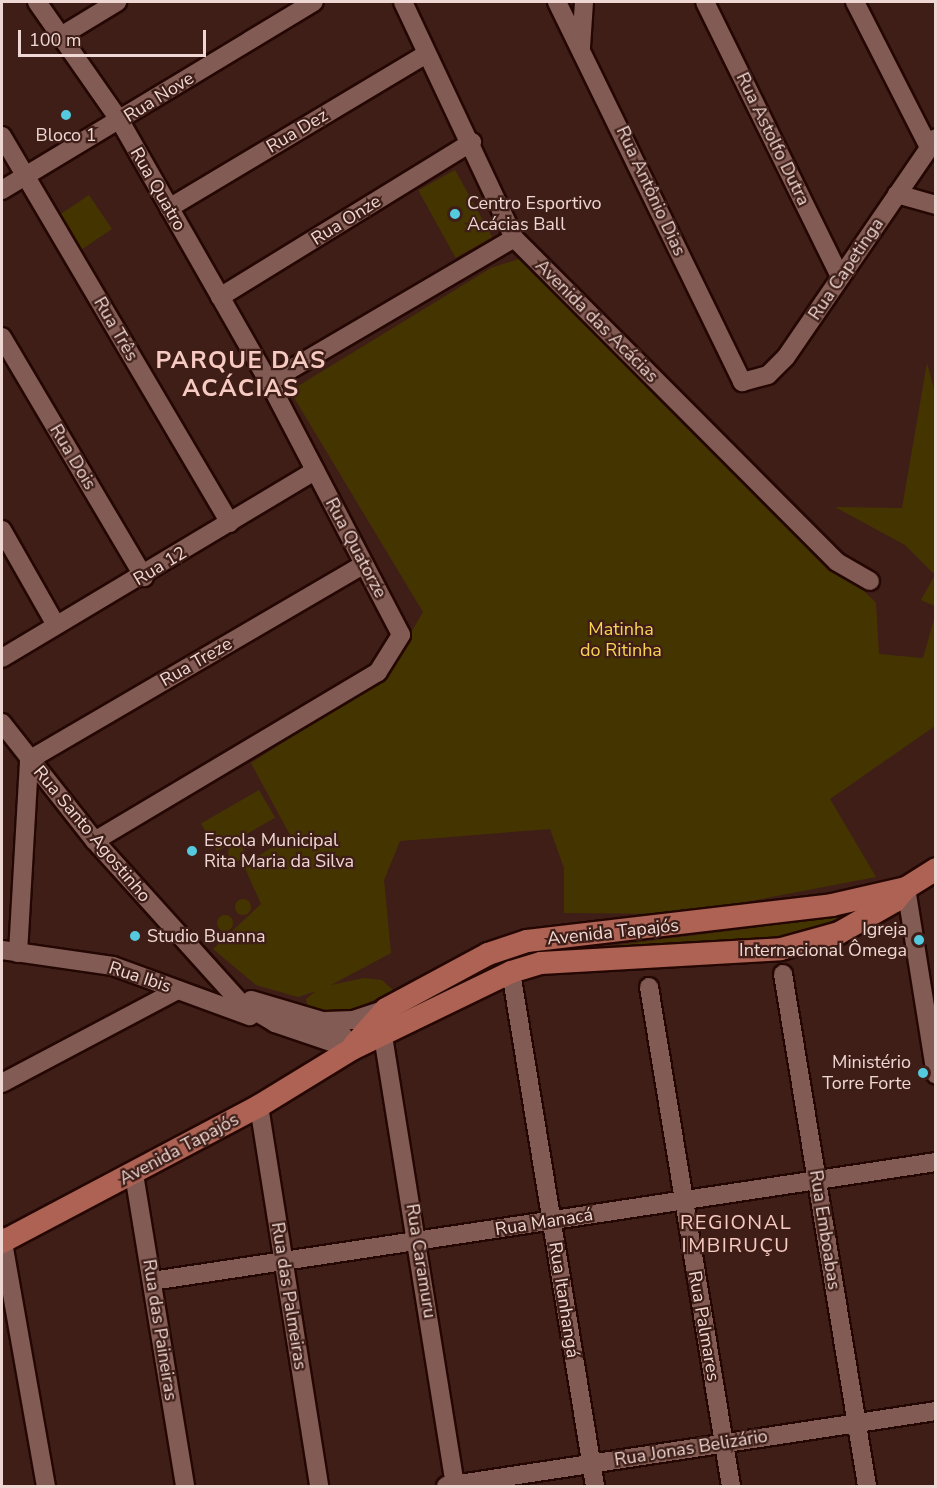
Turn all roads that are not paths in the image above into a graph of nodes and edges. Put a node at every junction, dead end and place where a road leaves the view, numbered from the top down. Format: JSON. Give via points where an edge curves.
{"nodes":[{"id":1,"x":37,"y":2,"type":"edge"},
{"id":2,"x":117,"y":2,"type":"edge"},
{"id":3,"x":314,"y":2,"type":"edge"},
{"id":4,"x":404,"y":2,"type":"edge"},
{"id":5,"x":558,"y":2,"type":"edge"},
{"id":6,"x":584,"y":2,"type":"edge"},
{"id":7,"x":855,"y":2,"type":"edge"},
{"id":8,"x":708,"y":4,"type":"edge"},
{"id":9,"x":61,"y":36,"type":"junction"},
{"id":10,"x":581,"y":47,"type":"junction"},
{"id":11,"x":425,"y":55,"type":"junction"},
{"id":12,"x":120,"y":122,"type":"junction"},
{"id":13,"x":2,"y":136,"type":"edge"},
{"id":14,"x":472,"y":142,"type":"junction"},
{"id":15,"x":932,"y":143,"type":"edge"},
{"id":16,"x":26,"y":176,"type":"junction"},
{"id":17,"x":2,"y":190,"type":"edge"},
{"id":18,"x":897,"y":194,"type":"junction"},
{"id":19,"x":936,"y":205,"type":"edge"},
{"id":20,"x":169,"y":208,"type":"junction"},
{"id":21,"x":514,"y":238,"type":"junction"},
{"id":22,"x":840,"y":276,"type":"junction"},
{"id":23,"x":220,"y":297,"type":"junction"},
{"id":24,"x":2,"y":337,"type":"edge"},
{"id":25,"x":269,"y":382,"type":"junction"},
{"id":26,"x":742,"y":382,"type":"joint"},
{"id":27,"x":315,"y":471,"type":"junction"},
{"id":28,"x":230,"y":524,"type":"junction"},
{"id":29,"x":2,"y":530,"type":"edge"},
{"id":30,"x":364,"y":564,"type":"junction"},
{"id":31,"x":144,"y":577,"type":"junction"},
{"id":32,"x":870,"y":580,"type":"dead end"},
{"id":33,"x":56,"y":625,"type":"junction"},
{"id":34,"x":2,"y":658,"type":"edge"},
{"id":35,"x":2,"y":723,"type":"edge"},
{"id":36,"x":29,"y":760,"type":"junction"},
{"id":37,"x":95,"y":841,"type":"junction"},
{"id":38,"x":936,"y":869,"type":"edge"},
{"id":39,"x":919,"y":886,"type":"edge"},
{"id":40,"x":579,"y":935,"type":"junction"},
{"id":41,"x":10,"y":951,"type":"edge"},
{"id":42,"x":586,"y":960,"type":"junction"},
{"id":43,"x":511,"y":972,"type":"junction"},
{"id":44,"x":783,"y":974,"type":"dead end"},
{"id":45,"x":649,"y":987,"type":"dead end"},
{"id":46,"x":178,"y":990,"type":"junction"},
{"id":47,"x":235,"y":995,"type":"junction"},
{"id":48,"x":386,"y":1009,"type":"junction"},
{"id":49,"x":324,"y":1021,"type":"junction"},
{"id":50,"x":275,"y":1023,"type":"junction"},
{"id":51,"x":931,"y":1024,"type":"edge"},
{"id":52,"x":383,"y":1036,"type":"junction"},
{"id":53,"x":352,"y":1049,"type":"junction"},
{"id":54,"x":936,"y":1075,"type":"edge"},
{"id":55,"x":2,"y":1083,"type":"edge"},
{"id":56,"x":259,"y":1106,"type":"junction"},
{"id":57,"x":936,"y":1162,"type":"edge"},
{"id":58,"x":134,"y":1174,"type":"junction"},
{"id":59,"x":817,"y":1179,"type":"junction"},
{"id":60,"x":682,"y":1198,"type":"junction"},
{"id":61,"x":551,"y":1222,"type":"junction"},
{"id":62,"x":2,"y":1240,"type":"edge"},
{"id":63,"x":418,"y":1242,"type":"junction"},
{"id":64,"x":284,"y":1262,"type":"junction"},
{"id":65,"x":152,"y":1281,"type":"junction"},
{"id":66,"x":936,"y":1411,"type":"edge"},
{"id":67,"x":857,"y":1423,"type":"junction"},
{"id":68,"x":724,"y":1443,"type":"junction"},
{"id":69,"x":591,"y":1463,"type":"junction"},
{"id":70,"x":46,"y":1486,"type":"edge"},
{"id":71,"x":185,"y":1486,"type":"edge"},
{"id":72,"x":319,"y":1486,"type":"edge"},
{"id":73,"x":452,"y":1486,"type":"edge"},
{"id":74,"x":594,"y":1486,"type":"edge"},
{"id":75,"x":731,"y":1486,"type":"edge"},
{"id":76,"x":867,"y":1486,"type":"edge"}],
"edges":[{"from":1,"to":9,"type":"street","name":"Rua Quatro"},
{"from":2,"to":9,"type":"street"},
{"from":3,"to":12,"type":"street","name":"Rua Nove"},
{"from":4,"to":11,"type":"street","name":"Avenida das Acácias"},
{"from":5,"to":10,"type":"street","name":"Rua Antônio Dias"},
{"from":6,"to":10,"type":"street"},
{"from":7,"to":15,"type":"street"},
{"from":8,"to":22,"type":"street","name":"Rua Astolfo Dutra"},
{"from":9,"to":12,"type":"street","name":"Rua Quatro"},
{"from":10,"to":26,"type":"street","name":"Rua Antônio Dias"},
{"from":11,"to":14,"type":"street","name":"Avenida das Acácias"},
{"from":11,"to":20,"type":"street","name":"Rua Dez"},
{"from":12,"to":16,"type":"street","name":"Rua Nove"},
{"from":12,"to":20,"type":"street","name":"Rua Quatro"},
{"from":13,"to":16,"type":"street","name":"Rua Três"},
{"from":14,"to":21,"type":"street","name":"Avenida das Acácias"},
{"from":14,"to":23,"type":"street","name":"Rua Onze"},
{"from":15,"to":18,"type":"street","name":"Rua Capetinga"},
{"from":16,"to":17,"type":"street","name":"Rua Nove"},
{"from":16,"to":28,"type":"street","name":"Rua Três"},
{"from":18,"to":19,"type":"street"},
{"from":18,"to":22,"type":"street","name":"Rua Capetinga"},
{"from":20,"to":23,"type":"street","name":"Rua Quatro"},
{"from":21,"to":25,"type":"street"},
{"from":21,"to":32,"type":"street","name":"Avenida das Acácias","via":[[837,562]]},
{"from":22,"to":26,"type":"street","name":"Rua Capetinga","via":[[786,357],[768,375]]},
{"from":23,"to":25,"type":"street","name":"Rua Quatro"},
{"from":24,"to":31,"type":"street","name":"Rua Dois"},
{"from":25,"to":27,"type":"street","name":"Rua Quatorze"},
{"from":27,"to":28,"type":"street","name":"Rua 12"},
{"from":27,"to":30,"type":"street","name":"Rua Quatorze"},
{"from":28,"to":31,"type":"street","name":"Rua 12"},
{"from":29,"to":33,"type":"street"},
{"from":30,"to":36,"type":"street","name":"Rua Treze"},
{"from":30,"to":37,"type":"street","name":"Rua Quatorze","via":[[401,636],[378,672]]},
{"from":31,"to":33,"type":"street","name":"Rua 12"},
{"from":33,"to":34,"type":"street","name":"Rua 12"},
{"from":35,"to":36,"type":"street","name":"Rua Santo Agostinho"},
{"from":36,"to":37,"type":"street","name":"Rua Santo Agostinho"},
{"from":36,"to":41,"type":"street"},
{"from":37,"to":47,"type":"street","name":"Rua Santo Agostinho"},
{"from":38,"to":39,"type":"main road","name":"Avenida Tapajós"},
{"from":39,"to":40,"type":"main road","name":"Avenida Tapajós","via":[[788,911]]},
{"from":39,"to":42,"type":"main road","name":"Avenida Tapajós","via":[[839,933],[781,949]]},
{"from":39,"to":51,"type":"street"},
{"from":40,"to":42,"type":"main road","via":[[589,944]]},
{"from":40,"to":48,"type":"main road","name":"Avenida Tapajós","via":[[526,941],[488,954]]},
{"from":41,"to":46,"type":"street","name":"Rua Ibis","via":[[113,966]]},
{"from":42,"to":43,"type":"main road","name":"Avenida Tapajós"},
{"from":43,"to":52,"type":"main road","name":"Avenida Tapajós"},
{"from":43,"to":61,"type":"street","name":"Rua Itanhangá"},
{"from":44,"to":59,"type":"street","name":"Rua Emboabas"},
{"from":45,"to":60,"type":"street","name":"Rua Palmares"},
{"from":46,"to":50,"type":"street","name":"Rua Ibis"},
{"from":46,"to":55,"type":"street"},
{"from":47,"to":49,"type":"street"},
{"from":47,"to":50,"type":"street","name":"Rua Santo Agostinho"},
{"from":48,"to":49,"type":"street","via":[[353,1020]]},
{"from":48,"to":53,"type":"main road","name":"Avenida Tapajós"},
{"from":49,"to":53,"type":"street","via":[[350,1038]]},
{"from":50,"to":53,"type":"street","name":"Rua Santo Agostinho"},
{"from":51,"to":54,"type":"street"},
{"from":52,"to":53,"type":"main road","name":"Avenida Tapajós"},
{"from":52,"to":63,"type":"street","name":"Rua Caramuru"},
{"from":53,"to":56,"type":"main road","name":"Avenida Tapajós"},
{"from":56,"to":58,"type":"main road","name":"Avenida Tapajós"},
{"from":56,"to":64,"type":"street","name":"Rua das Palmeiras"},
{"from":57,"to":59,"type":"street","name":"Rua Manacá"},
{"from":58,"to":62,"type":"main road","name":"Avenida Tapajós"},
{"from":58,"to":65,"type":"street","name":"Rua das Paineiras"},
{"from":59,"to":60,"type":"street","name":"Rua Manacá"},
{"from":59,"to":67,"type":"street","name":"Rua Emboabas"},
{"from":60,"to":61,"type":"street","name":"Rua Manacá"},
{"from":60,"to":68,"type":"street","name":"Rua Palmares"},
{"from":61,"to":63,"type":"street","name":"Rua Manacá"},
{"from":61,"to":69,"type":"street","name":"Rua Itanhangá"},
{"from":62,"to":70,"type":"street"},
{"from":63,"to":64,"type":"street","name":"Rua Manacá"},
{"from":63,"to":73,"type":"street","name":"Rua Caramuru"},
{"from":64,"to":65,"type":"street","name":"Rua Manacá"},
{"from":64,"to":72,"type":"street","name":"Rua das Palmeiras"},
{"from":65,"to":71,"type":"street","name":"Rua das Paineiras"},
{"from":66,"to":67,"type":"street","name":"Rua Jonas Belizário"},
{"from":67,"to":68,"type":"street","name":"Rua Jonas Belizário"},
{"from":67,"to":76,"type":"street","name":"Rua Emboabas"},
{"from":68,"to":69,"type":"street","name":"Rua Jonas Belizário"},
{"from":68,"to":75,"type":"street","name":"Rua Palmares"},
{"from":69,"to":73,"type":"street","name":"Rua Jonas Belizário"},
{"from":69,"to":74,"type":"street","name":"Rua Itanhangá"}]}
